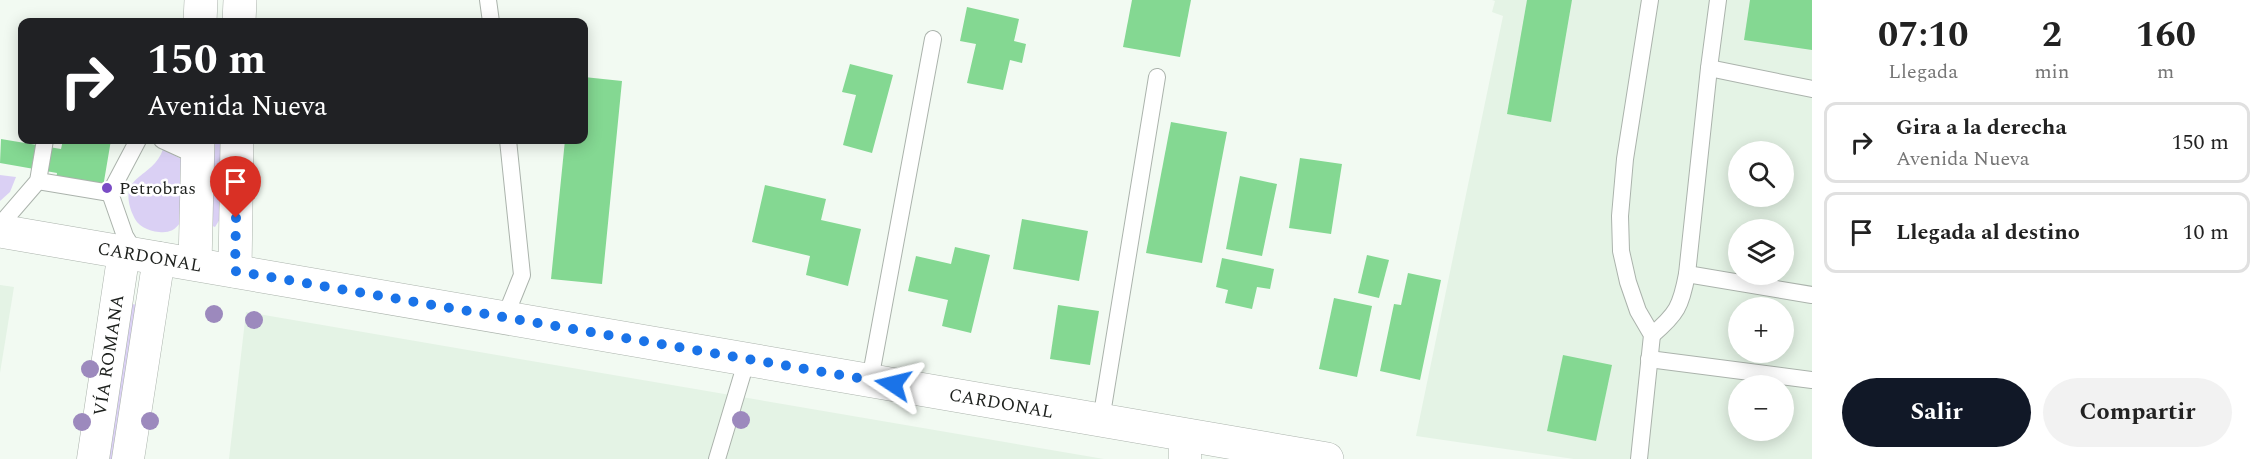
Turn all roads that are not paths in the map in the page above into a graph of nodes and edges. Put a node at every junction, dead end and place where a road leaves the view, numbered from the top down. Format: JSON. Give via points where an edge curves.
{"nodes":[{"id":1,"x":201,"y":0,"type":"edge"},
{"id":2,"x":240,"y":0,"type":"edge"},
{"id":3,"x":488,"y":0,"type":"edge"},
{"id":4,"x":1650,"y":0,"type":"edge"},
{"id":5,"x":1718,"y":0,"type":"edge"},
{"id":6,"x":200,"y":18,"type":"edge"},
{"id":7,"x":239,"y":18,"type":"edge"},
{"id":8,"x":490,"y":18,"type":"edge"},
{"id":9,"x":933,"y":39,"type":"dead end"},
{"id":10,"x":1708,"y":68,"type":"junction"},
{"id":11,"x":1158,"y":77,"type":"dead end"},
{"id":12,"x":1812,"y":90,"type":"edge"},
{"id":13,"x":44,"y":144,"type":"edge"},
{"id":14,"x":136,"y":144,"type":"edge"},
{"id":15,"x":180,"y":144,"type":"edge"},
{"id":16,"x":237,"y":144,"type":"edge"},
{"id":17,"x":508,"y":144,"type":"edge"},
{"id":18,"x":197,"y":148,"type":"edge"},
{"id":19,"x":39,"y":181,"type":"junction"},
{"id":20,"x":110,"y":193,"type":"junction"},
{"id":21,"x":0,"y":225,"type":"edge"},
{"id":22,"x":0,"y":231,"type":"edge"},
{"id":23,"x":140,"y":255,"type":"junction"},
{"id":24,"x":195,"y":264,"type":"junction"},
{"id":25,"x":235,"y":271,"type":"junction"},
{"id":26,"x":1687,"y":274,"type":"junction"},
{"id":27,"x":1812,"y":295,"type":"edge"},
{"id":28,"x":505,"y":317,"type":"junction"},
{"id":29,"x":1652,"y":334,"type":"junction"},
{"id":30,"x":747,"y":359,"type":"junction"},
{"id":31,"x":1649,"y":360,"type":"junction"},
{"id":32,"x":870,"y":380,"type":"junction"},
{"id":33,"x":1812,"y":380,"type":"edge"},
{"id":34,"x":1101,"y":420,"type":"junction"},
{"id":35,"x":1185,"y":447,"type":"edge"},
{"id":36,"x":93,"y":459,"type":"edge"},
{"id":37,"x":128,"y":459,"type":"edge"},
{"id":38,"x":717,"y":459,"type":"edge"},
{"id":39,"x":1327,"y":459,"type":"edge"},
{"id":40,"x":1639,"y":459,"type":"edge"}],
"edges":[{"from":1,"to":6,"type":"main road"},
{"from":2,"to":7,"type":"main road"},
{"from":3,"to":8,"type":"lane"},
{"from":4,"to":29,"type":"lane","via":[[1620,216],[1628,282],[1638,311]]},
{"from":5,"to":10,"type":"lane"},
{"from":9,"to":32,"type":"lane"},
{"from":10,"to":12,"type":"lane"},
{"from":10,"to":26,"type":"lane"},
{"from":11,"to":34,"type":"lane"},
{"from":13,"to":19,"type":"lane"},
{"from":14,"to":20,"type":"lane"},
{"from":15,"to":18,"type":"lane"},
{"from":16,"to":25,"type":"main road"},
{"from":17,"to":28,"type":"lane","via":[[522,275]]},
{"from":18,"to":24,"type":"main road"},
{"from":19,"to":20,"type":"lane"},
{"from":19,"to":21,"type":"lane"},
{"from":20,"to":23,"type":"lane","via":[[125,236]]},
{"from":22,"to":23,"type":"main road","name":"CARDONAL"},
{"from":23,"to":24,"type":"main road","name":"CARDONAL"},
{"from":23,"to":36,"type":"street","name":"VÍA ROMANA"},
{"from":23,"to":37,"type":"street","name":"VÍA ROMANA"},
{"from":24,"to":25,"type":"main road","name":"CARDONAL"},
{"from":25,"to":28,"type":"main road","name":"CARDONAL"},
{"from":26,"to":27,"type":"lane"},
{"from":26,"to":29,"type":"lane","via":[[1683,297],[1672,318]]},
{"from":28,"to":30,"type":"main road","name":"CARDONAL"},
{"from":29,"to":31,"type":"lane"},
{"from":30,"to":32,"type":"main road","name":"CARDONAL"},
{"from":30,"to":38,"type":"lane"},
{"from":31,"to":33,"type":"lane"},
{"from":31,"to":40,"type":"lane"},
{"from":32,"to":34,"type":"main road","name":"CARDONAL"},
{"from":34,"to":35,"type":"main road","name":"CARDONAL"},
{"from":35,"to":39,"type":"main road","name":"CARDONAL"}]}
